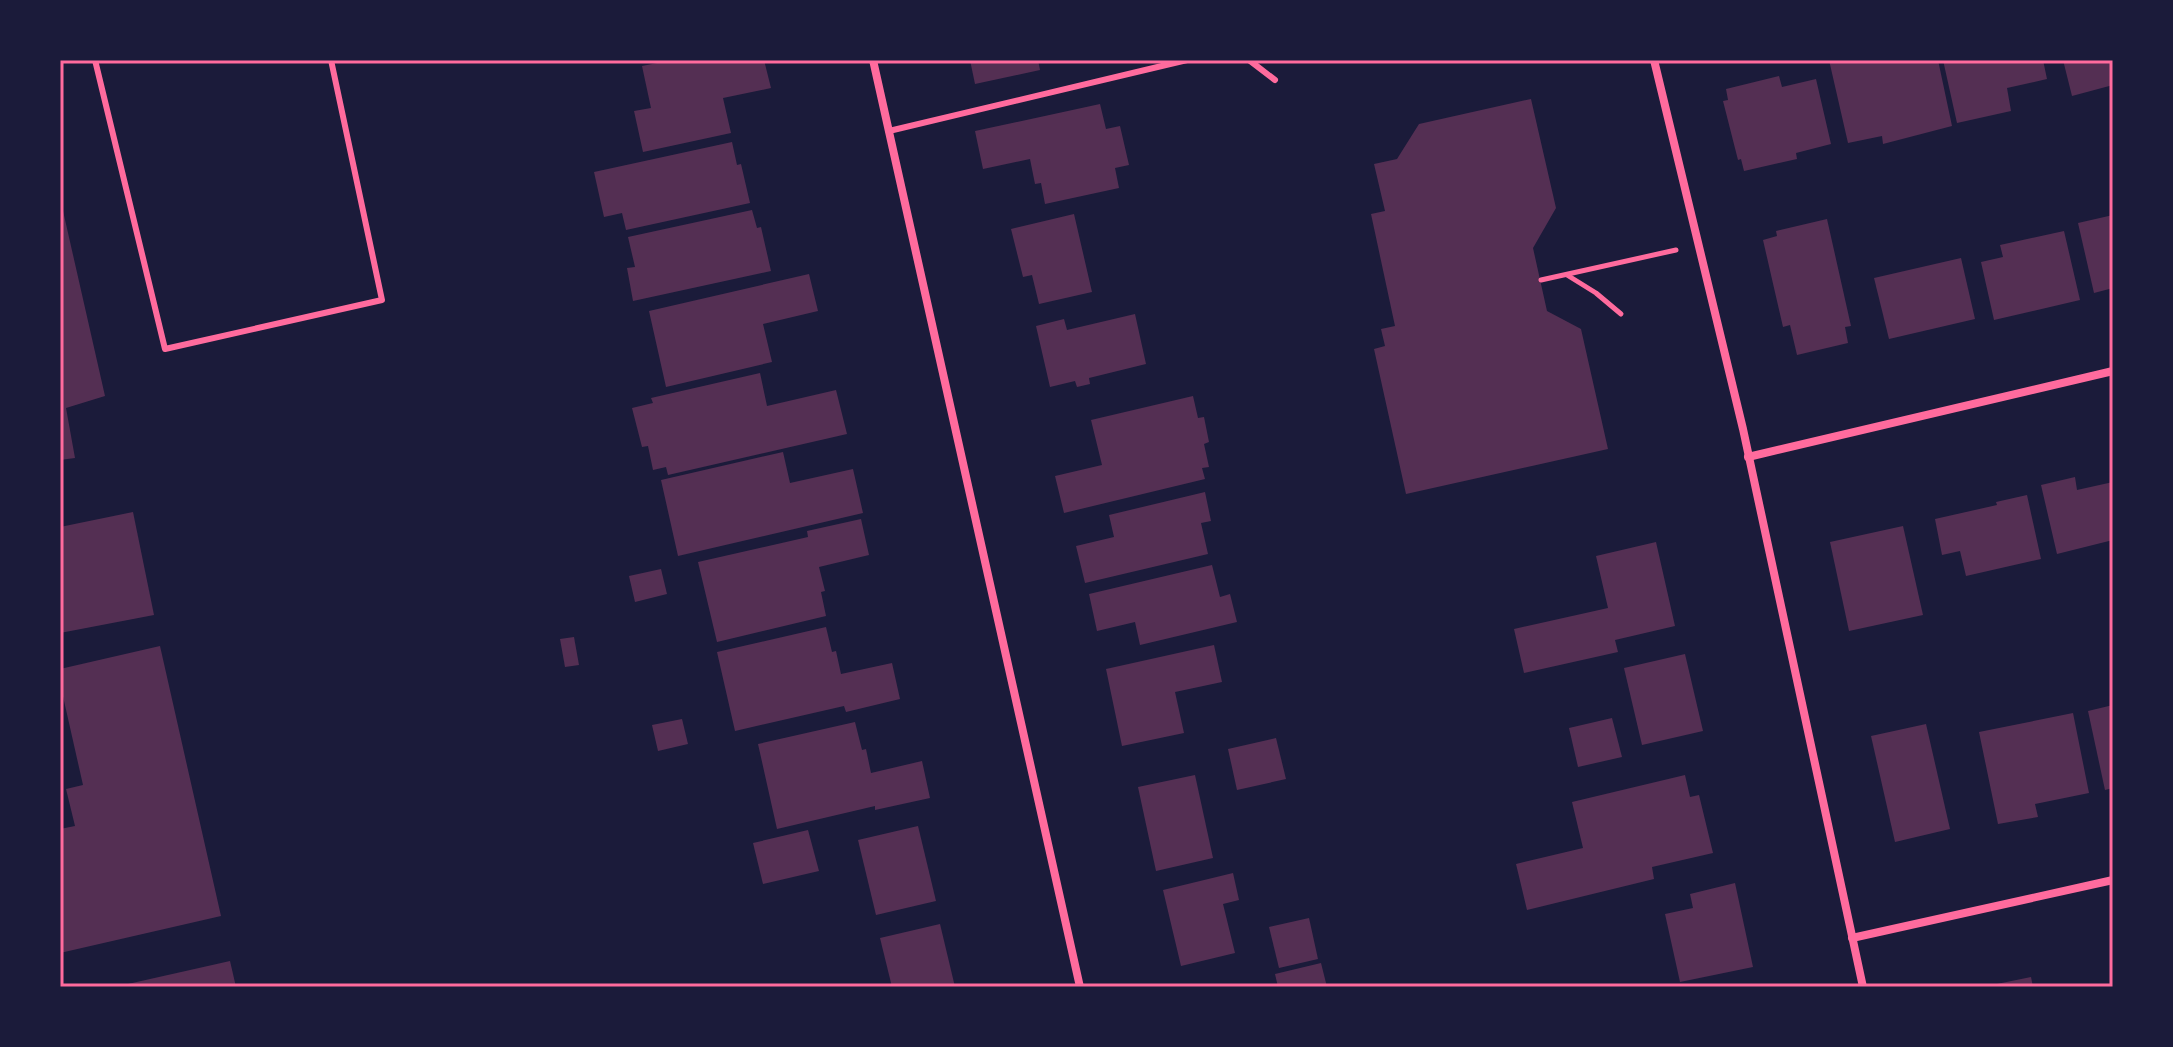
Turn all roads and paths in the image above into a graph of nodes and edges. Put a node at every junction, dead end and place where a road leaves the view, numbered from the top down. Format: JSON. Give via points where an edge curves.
{"nodes":[{"id":1,"x":95,"y":60,"type":"edge"},
{"id":2,"x":331,"y":60,"type":"edge"},
{"id":3,"x":873,"y":60,"type":"edge"},
{"id":4,"x":1187,"y":60,"type":"edge"},
{"id":5,"x":1249,"y":60,"type":"edge"},
{"id":6,"x":1654,"y":60,"type":"edge"},
{"id":7,"x":1275,"y":80,"type":"dead end"},
{"id":8,"x":889,"y":131,"type":"junction"},
{"id":9,"x":1700,"y":244,"type":"junction"},
{"id":10,"x":1566,"y":275,"type":"junction"},
{"id":11,"x":1541,"y":280,"type":"dead end"},
{"id":12,"x":1621,"y":314,"type":"dead end"},
{"id":13,"x":2113,"y":371,"type":"edge"},
{"id":14,"x":1748,"y":457,"type":"junction"},
{"id":15,"x":2113,"y":880,"type":"edge"},
{"id":16,"x":1852,"y":938,"type":"junction"},
{"id":17,"x":1080,"y":987,"type":"edge"},
{"id":18,"x":1863,"y":987,"type":"edge"}],
"edges":[{"from":1,"to":2,"type":"lane","via":[[165,349],[382,300]]},
{"from":3,"to":8,"type":"street"},
{"from":4,"to":8,"type":"lane"},
{"from":5,"to":7,"type":"lane"},
{"from":6,"to":9,"type":"street"},
{"from":8,"to":17,"type":"street"},
{"from":9,"to":10,"type":"path"},
{"from":9,"to":14,"type":"street"},
{"from":10,"to":11,"type":"path"},
{"from":10,"to":12,"type":"path"},
{"from":13,"to":14,"type":"street"},
{"from":14,"to":16,"type":"street"},
{"from":15,"to":16,"type":"street"},
{"from":16,"to":18,"type":"street"}]}
